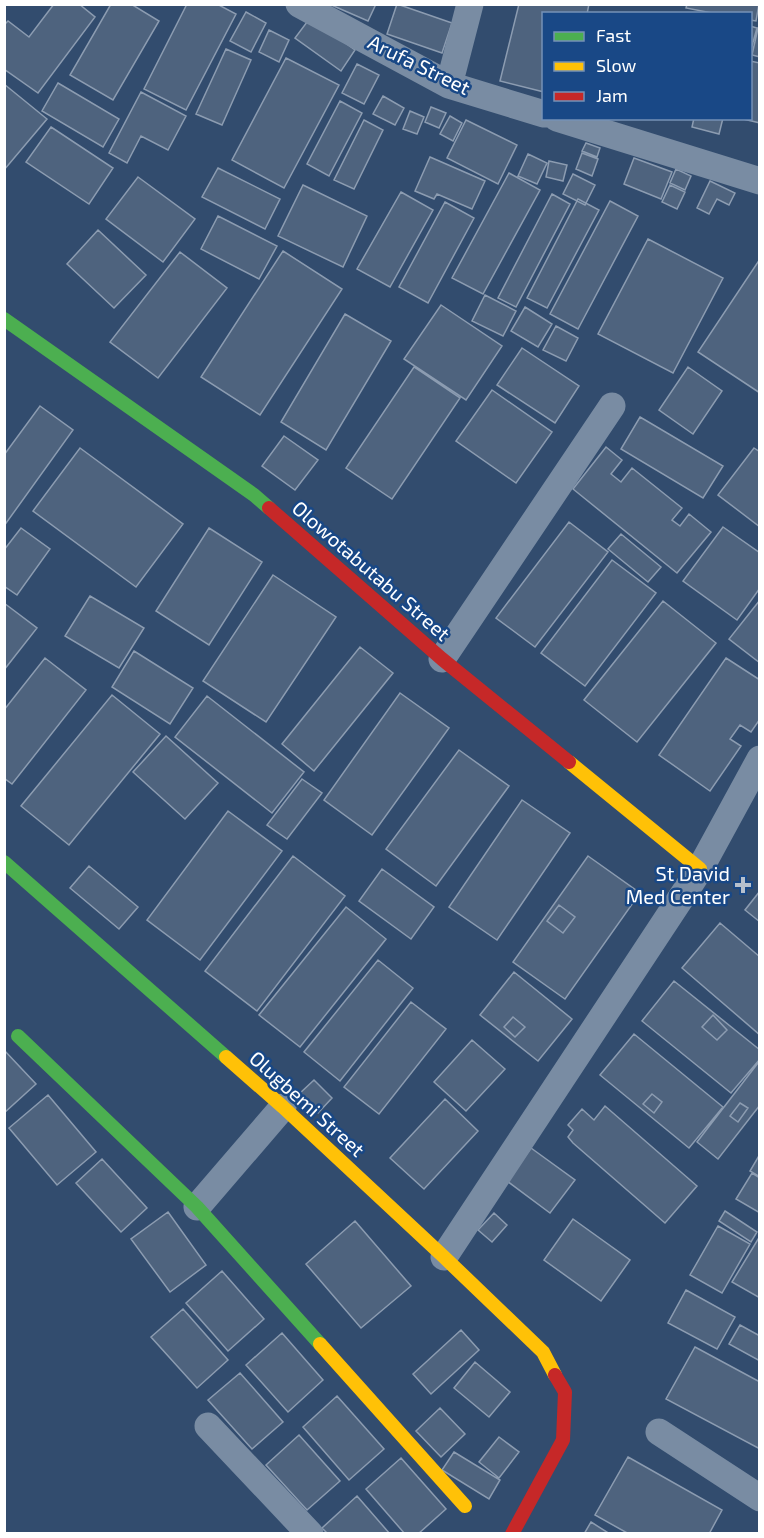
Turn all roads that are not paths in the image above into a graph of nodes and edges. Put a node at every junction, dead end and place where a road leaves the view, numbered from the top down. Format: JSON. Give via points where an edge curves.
{"nodes":[{"id":1,"x":299,"y":4,"type":"edge"},
{"id":2,"x":470,"y":4,"type":"edge"},
{"id":3,"x":449,"y":85,"type":"junction"},
{"id":4,"x":542,"y":114,"type":"edge"},
{"id":5,"x":562,"y":120,"type":"edge"},
{"id":6,"x":759,"y":181,"type":"edge"},
{"id":7,"x":4,"y":319,"type":"edge"},
{"id":8,"x":612,"y":406,"type":"dead end"},
{"id":9,"x":442,"y":658,"type":"junction"},
{"id":10,"x":759,"y":759,"type":"edge"},
{"id":11,"x":4,"y":862,"type":"edge"},
{"id":12,"x":700,"y":869,"type":"junction"},
{"id":13,"x":18,"y":1036,"type":"dead end"},
{"id":14,"x":283,"y":1107,"type":"junction"},
{"id":15,"x":197,"y":1207,"type":"junction"},
{"id":16,"x":444,"y":1257,"type":"junction"},
{"id":17,"x":208,"y":1426,"type":"dead end"},
{"id":18,"x":659,"y":1432,"type":"dead end"},
{"id":19,"x":759,"y":1498,"type":"edge"},
{"id":20,"x":465,"y":1506,"type":"dead end"},
{"id":21,"x":310,"y":1533,"type":"edge"},
{"id":22,"x":512,"y":1533,"type":"edge"}],
"edges":[{"from":1,"to":3,"type":"street","name":"Arufa Street"},
{"from":2,"to":3,"type":"street"},
{"from":3,"to":4,"type":"street","name":"Arufa Street"},
{"from":5,"to":6,"type":"street"},
{"from":7,"to":9,"type":"street","name":"Olowotabutabu Street","via":[[254,495]]},
{"from":8,"to":9,"type":"street"},
{"from":9,"to":12,"type":"street","name":"Olowotabutabu Street"},
{"from":10,"to":12,"type":"street"},
{"from":11,"to":14,"type":"street","name":"Olugbemi Street"},
{"from":12,"to":16,"type":"street"},
{"from":13,"to":15,"type":"street"},
{"from":14,"to":15,"type":"street"},
{"from":14,"to":16,"type":"street","name":"Olugbemi Street"},
{"from":15,"to":20,"type":"street"},
{"from":16,"to":22,"type":"street","name":"Olugbemi Street","via":[[543,1352],[565,1392],[562,1440]]},
{"from":17,"to":21,"type":"street"},
{"from":18,"to":19,"type":"street"}]}
